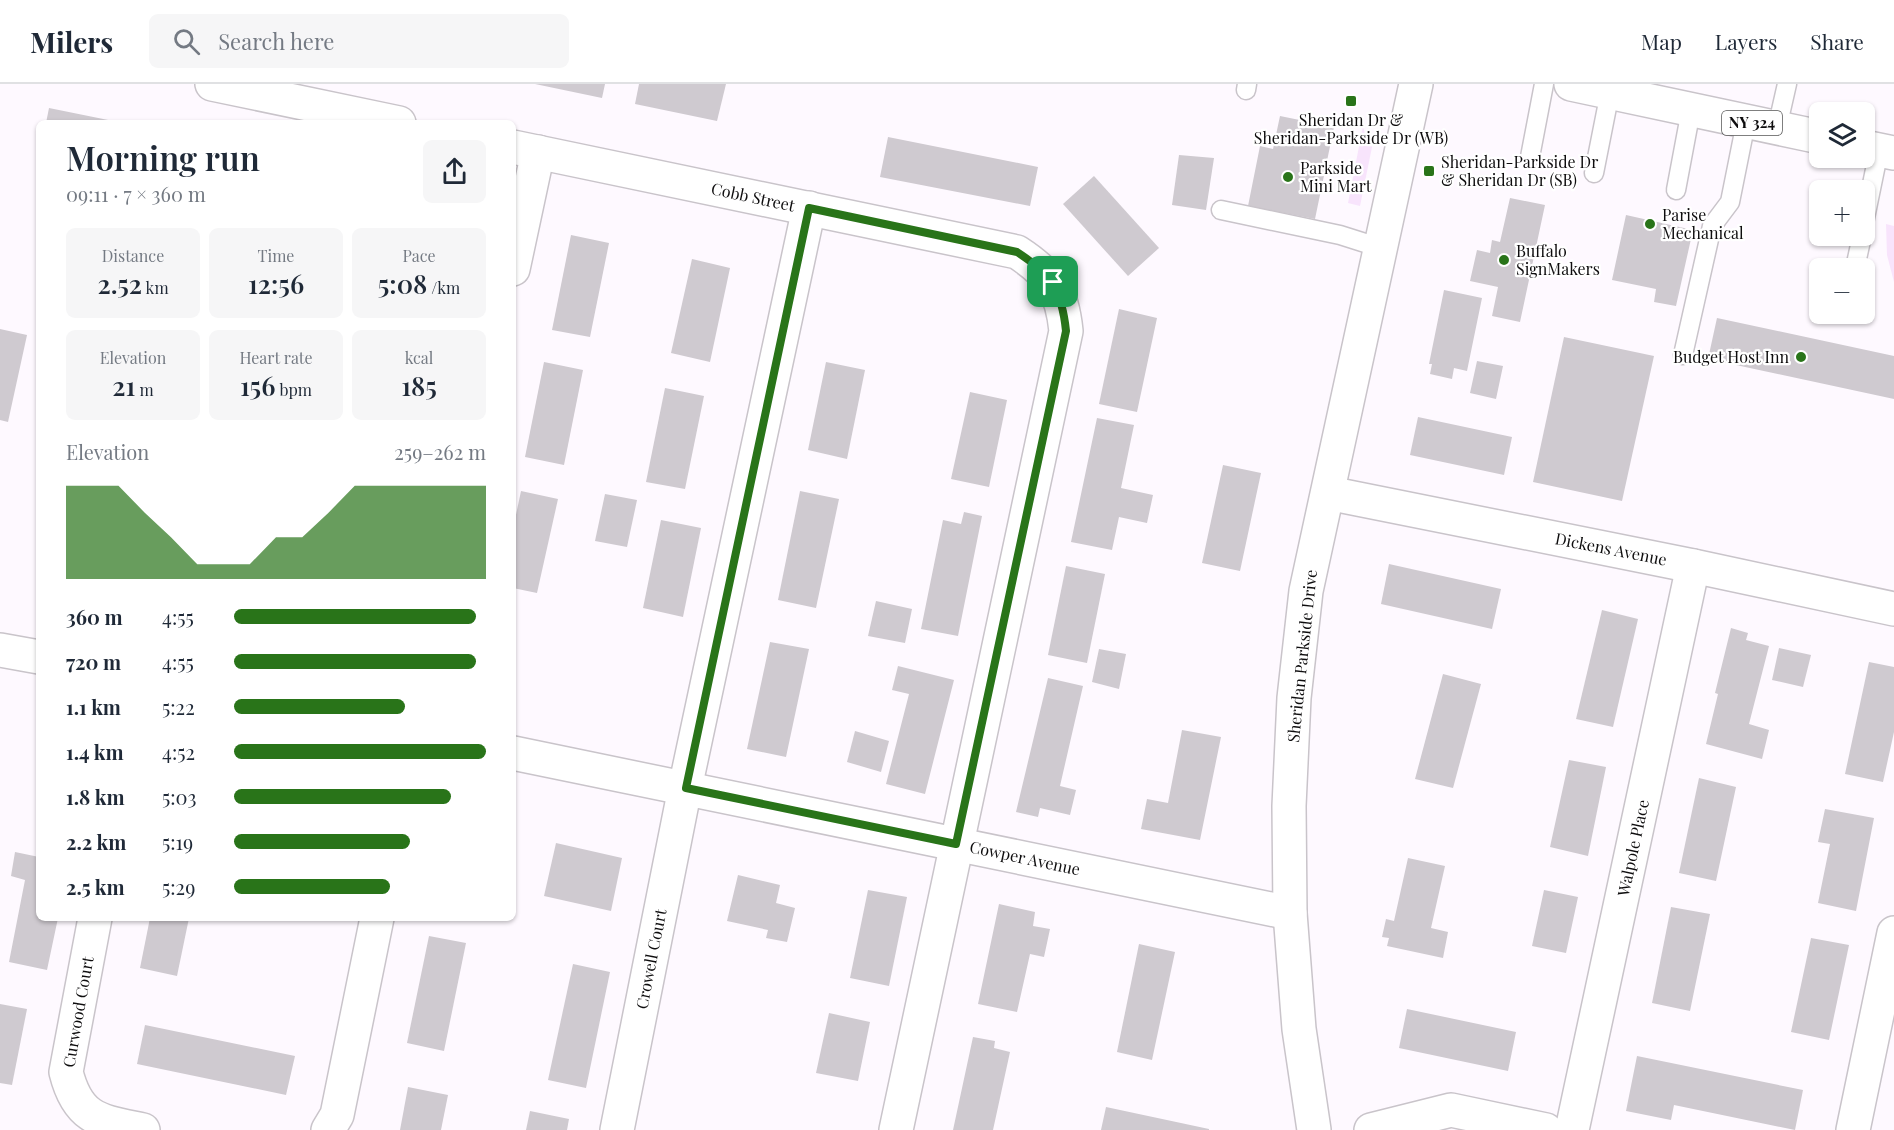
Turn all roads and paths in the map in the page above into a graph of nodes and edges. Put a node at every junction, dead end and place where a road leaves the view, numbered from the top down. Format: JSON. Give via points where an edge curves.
{"nodes":[{"id":1,"x":212,"y":84,"type":"edge"},
{"id":2,"x":1416,"y":84,"type":"edge"},
{"id":3,"x":1544,"y":84,"type":"edge"},
{"id":4,"x":1571,"y":84,"type":"edge"},
{"id":5,"x":1786,"y":84,"type":"edge"},
{"id":6,"x":1610,"y":92,"type":"junction"},
{"id":7,"x":263,"y":109,"type":"edge"},
{"id":8,"x":1691,"y":110,"type":"junction"},
{"id":9,"x":370,"y":120,"type":"edge"},
{"id":10,"x":1762,"y":125,"type":"junction"},
{"id":11,"x":1809,"y":135,"type":"edge"},
{"id":12,"x":525,"y":149,"type":"edge"},
{"id":13,"x":1879,"y":150,"type":"edge"},
{"id":14,"x":1530,"y":157,"type":"dead end"},
{"id":15,"x":1594,"y":173,"type":"dead end"},
{"id":16,"x":1873,"y":180,"type":"edge"},
{"id":17,"x":1676,"y":190,"type":"dead end"},
{"id":18,"x":809,"y":208,"type":"junction"},
{"id":19,"x":1221,"y":210,"type":"dead end"},
{"id":20,"x":516,"y":238,"type":"edge"},
{"id":21,"x":1381,"y":248,"type":"junction"},
{"id":22,"x":1683,"y":355,"type":"dead end"},
{"id":23,"x":1328,"y":493,"type":"junction"},
{"id":24,"x":1693,"y":566,"type":"junction"},
{"id":25,"x":1894,"y":609,"type":"edge"},
{"id":26,"x":0,"y":650,"type":"edge"},
{"id":27,"x":36,"y":656,"type":"edge"},
{"id":28,"x":516,"y":754,"type":"edge"},
{"id":29,"x":686,"y":788,"type":"junction"},
{"id":30,"x":956,"y":844,"type":"junction"},
{"id":31,"x":1290,"y":913,"type":"junction"},
{"id":32,"x":94,"y":921,"type":"edge"},
{"id":33,"x":376,"y":921,"type":"edge"},
{"id":34,"x":1894,"y":933,"type":"edge"},
{"id":35,"x":143,"y":1130,"type":"edge"},
{"id":36,"x":328,"y":1130,"type":"edge"},
{"id":37,"x":617,"y":1130,"type":"edge"},
{"id":38,"x":896,"y":1130,"type":"edge"},
{"id":39,"x":1314,"y":1130,"type":"edge"},
{"id":40,"x":1371,"y":1130,"type":"edge"},
{"id":41,"x":1546,"y":1130,"type":"edge"},
{"id":42,"x":1572,"y":1130,"type":"edge"},
{"id":43,"x":1853,"y":1130,"type":"edge"}],
"edges":[{"from":1,"to":7,"type":"street"},
{"from":2,"to":21,"type":"street","name":"Sheridan Parkside Drive"},
{"from":3,"to":14,"type":"lane"},
{"from":4,"to":6,"type":"street","number":"NY 324"},
{"from":5,"to":10,"type":"lane"},
{"from":6,"to":8,"type":"street","number":"NY 324"},
{"from":6,"to":15,"type":"lane"},
{"from":7,"to":9,"type":"street"},
{"from":8,"to":10,"type":"street","number":"NY 324"},
{"from":8,"to":17,"type":"lane"},
{"from":10,"to":11,"type":"street","number":"NY 324"},
{"from":10,"to":22,"type":"lane","via":[[1730,202],[1712,226]]},
{"from":12,"to":18,"type":"street","name":"Cobb Street"},
{"from":12,"to":20,"type":"street"},
{"from":13,"to":16,"type":"lane"},
{"from":18,"to":29,"type":"street","name":"Crowell Court"},
{"from":18,"to":30,"type":"street","name":"Cobb Street","via":[[1017,252],[1039,266],[1053,282],[1064,305],[1066,331]]},
{"from":19,"to":21,"type":"lane","via":[[1340,235]]},
{"from":21,"to":23,"type":"street","name":"Sheridan Parkside Drive"},
{"from":23,"to":24,"type":"street","name":"Dickens Avenue"},
{"from":23,"to":31,"type":"street","name":"Sheridan Parkside Drive","via":[[1306,591],[1294,698]]},
{"from":24,"to":25,"type":"street","name":"Dickens Avenue"},
{"from":24,"to":42,"type":"street","name":"Walpole Place"},
{"from":26,"to":27,"type":"street"},
{"from":28,"to":29,"type":"street","name":"Cowper Avenue"},
{"from":29,"to":30,"type":"street","name":"Cowper Avenue"},
{"from":29,"to":37,"type":"street","name":"Crowell Court"},
{"from":30,"to":31,"type":"street","name":"Cowper Avenue"},
{"from":30,"to":38,"type":"street"},
{"from":31,"to":39,"type":"street","name":"Sheridan Parkside Drive","via":[[1299,1029]]},
{"from":32,"to":35,"type":"street","name":"Curwood Court","via":[[66,1072],[71,1091],[83,1109],[100,1121]]},
{"from":33,"to":36,"type":"street","via":[[337,1115]]},
{"from":34,"to":43,"type":"street"},
{"from":40,"to":41,"type":"street","via":[[1451,1110]]}]}
